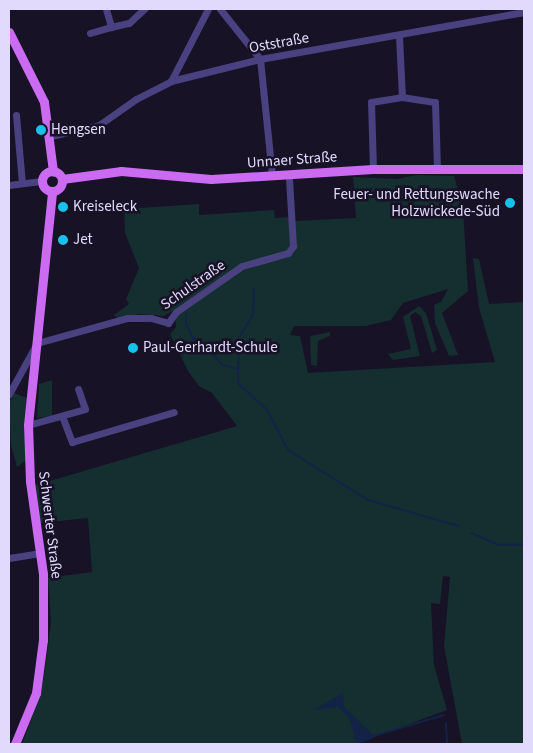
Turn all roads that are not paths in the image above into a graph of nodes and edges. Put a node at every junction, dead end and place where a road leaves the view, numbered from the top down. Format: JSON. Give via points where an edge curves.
{"nodes":[{"id":1,"x":106,"y":9,"type":"edge"},
{"id":2,"x":144,"y":9,"type":"edge"},
{"id":3,"x":208,"y":9,"type":"edge"},
{"id":4,"x":220,"y":9,"type":"edge"},
{"id":5,"x":524,"y":12,"type":"edge"},
{"id":6,"x":111,"y":27,"type":"junction"},
{"id":7,"x":9,"y":32,"type":"edge"},
{"id":8,"x":90,"y":33,"type":"dead end"},
{"id":9,"x":399,"y":36,"type":"junction"},
{"id":10,"x":260,"y":60,"type":"junction"},
{"id":11,"x":172,"y":81,"type":"junction"},
{"id":12,"x":402,"y":97,"type":"junction"},
{"id":13,"x":16,"y":115,"type":"dead end"},
{"id":14,"x":51,"y":136,"type":"junction"},
{"id":15,"x":373,"y":169,"type":"junction"},
{"id":16,"x":437,"y":169,"type":"junction"},
{"id":17,"x":524,"y":169,"type":"edge"},
{"id":18,"x":53,"y":171,"type":"junction"},
{"id":19,"x":272,"y":175,"type":"junction"},
{"id":20,"x":289,"y":178,"type":"dead end"},
{"id":21,"x":62,"y":179,"type":"junction"},
{"id":22,"x":42,"y":181,"type":"junction"},
{"id":23,"x":22,"y":183,"type":"junction"},
{"id":24,"x":9,"y":185,"type":"edge"},
{"id":25,"x":52,"y":191,"type":"junction"},
{"id":26,"x":37,"y":343,"type":"junction"},
{"id":27,"x":78,"y":389,"type":"dead end"},
{"id":28,"x":9,"y":394,"type":"edge"},
{"id":29,"x":174,"y":412,"type":"dead end"},
{"id":30,"x":62,"y":416,"type":"junction"},
{"id":31,"x":28,"y":425,"type":"junction"},
{"id":32,"x":40,"y":553,"type":"junction"},
{"id":33,"x":9,"y":558,"type":"edge"},
{"id":34,"x":15,"y":744,"type":"edge"}],
"edges":[{"from":1,"to":6,"type":"street"},
{"from":2,"to":6,"type":"street","via":[[129,22]]},
{"from":3,"to":11,"type":"street"},
{"from":4,"to":10,"type":"street"},
{"from":5,"to":9,"type":"street","name":"Oststraße"},
{"from":6,"to":8,"type":"street"},
{"from":7,"to":14,"type":"main road","via":[[42,95]]},
{"from":9,"to":10,"type":"street","name":"Oststraße"},
{"from":9,"to":12,"type":"street"},
{"from":10,"to":11,"type":"street","name":"Oststraße"},
{"from":10,"to":19,"type":"street"},
{"from":11,"to":14,"type":"street","name":"Oststraße","via":[[136,99],[99,125]]},
{"from":12,"to":15,"type":"street","via":[[371,102]]},
{"from":12,"to":16,"type":"street","via":[[435,102]]},
{"from":13,"to":23,"type":"street"},
{"from":14,"to":18,"type":"main road"},
{"from":15,"to":16,"type":"main road","name":"Unnaer Straße"},
{"from":15,"to":19,"type":"main road","name":"Unnaer Straße"},
{"from":16,"to":17,"type":"main road","name":"Unnaer Straße"},
{"from":18,"to":21,"type":"main road"},
{"from":18,"to":22,"type":"main road","via":[[44,175]]},
{"from":19,"to":21,"type":"main road","name":"Unnaer Straße","via":[[211,179],[121,171]]},
{"from":20,"to":26,"type":"street","name":"Schulstraße","via":[[294,246],[288,253],[242,266],[176,312],[168,323],[151,318],[127,318]]},
{"from":21,"to":25,"type":"main road","via":[[61,187]]},
{"from":22,"to":23,"type":"street"},
{"from":22,"to":25,"type":"main road"},
{"from":23,"to":24,"type":"street"},
{"from":25,"to":26,"type":"main road","name":"Schwerter Straße"},
{"from":26,"to":28,"type":"street"},
{"from":26,"to":31,"type":"main road","name":"Schwerter Straße"},
{"from":27,"to":30,"type":"street","via":[[84,409]]},
{"from":29,"to":30,"type":"street","via":[[72,442]]},
{"from":30,"to":31,"type":"street"},
{"from":31,"to":32,"type":"main road","name":"Schwerter Straße","via":[[31,494]]},
{"from":32,"to":33,"type":"street"},
{"from":32,"to":34,"type":"main road","name":"Schwerter Straße","via":[[44,595],[41,666],[28,716]]}]}
